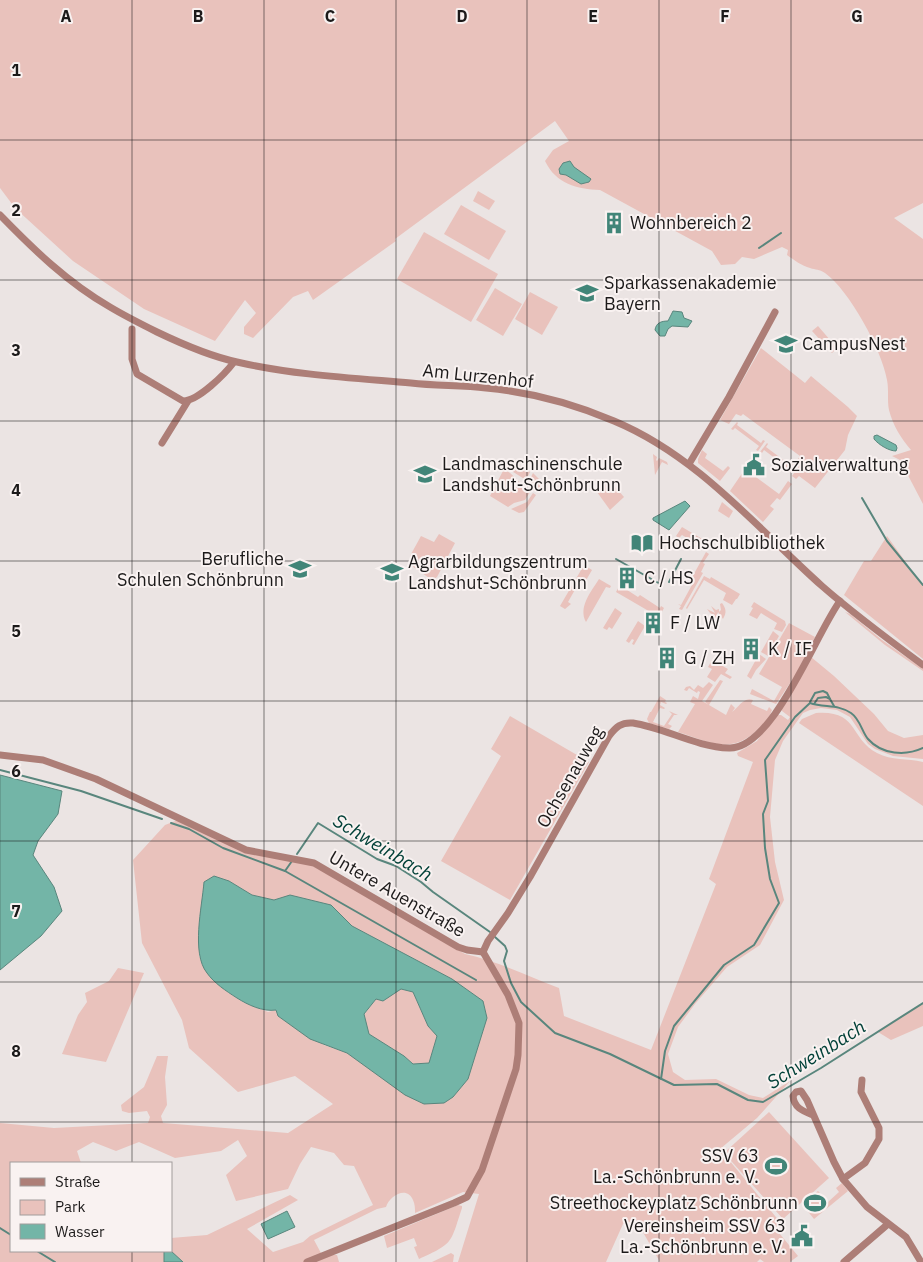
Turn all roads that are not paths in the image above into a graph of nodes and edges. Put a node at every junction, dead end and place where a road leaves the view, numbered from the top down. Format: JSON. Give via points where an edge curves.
{"nodes":[{"id":1,"x":0,"y":215,"type":"edge"},
{"id":2,"x":775,"y":312,"type":"dead end"},
{"id":3,"x":132,"y":329,"type":"dead end"},
{"id":4,"x":234,"y":362,"type":"junction"},
{"id":5,"x":188,"y":401,"type":"junction"},
{"id":6,"x":162,"y":443,"type":"dead end"},
{"id":7,"x":688,"y":464,"type":"junction"},
{"id":8,"x":840,"y":600,"type":"junction"},
{"id":9,"x":923,"y":665,"type":"edge"},
{"id":10,"x":0,"y":755,"type":"edge"},
{"id":11,"x":483,"y":952,"type":"junction"},
{"id":12,"x":862,"y":1080,"type":"dead end"},
{"id":13,"x":813,"y":1115,"type":"dead end"},
{"id":14,"x":844,"y":1179,"type":"junction"},
{"id":15,"x":888,"y":1224,"type":"junction"},
{"id":16,"x":307,"y":1262,"type":"edge"},
{"id":17,"x":844,"y":1262,"type":"edge"},
{"id":18,"x":921,"y":1262,"type":"edge"}],
"edges":[{"from":1,"to":4,"type":"street","name":"Am Lurzenhof","via":[[33,249],[109,307],[185,345]]},
{"from":2,"to":7,"type":"street"},
{"from":3,"to":5,"type":"street","via":[[132,359],[137,374]]},
{"from":4,"to":5,"type":"street","via":[[220,378]]},
{"from":4,"to":7,"type":"street","name":"Am Lurzenhof","via":[[346,378],[487,388],[566,403],[654,441]]},
{"from":5,"to":6,"type":"street"},
{"from":7,"to":8,"type":"street","name":"Am Lurzenhof","via":[[728,496]]},
{"from":8,"to":9,"type":"street","name":"Am Lurzenhof"},
{"from":8,"to":11,"type":"street","name":"Ochsenauweg","via":[[777,710],[763,731],[748,743],[732,749],[715,748],[633,723],[621,724],[614,730]]},
{"from":10,"to":11,"type":"street","name":"Untere Auenstraße","via":[[43,760],[96,779],[246,850],[314,863],[458,947]]},
{"from":11,"to":16,"type":"street","via":[[515,1011],[519,1042],[516,1069],[477,1182],[467,1197]]},
{"from":12,"to":14,"type":"street","via":[[862,1092],[879,1128],[879,1139],[864,1163]]},
{"from":13,"to":14,"type":"street"},
{"from":14,"to":15,"type":"street","via":[[867,1207]]},
{"from":15,"to":17,"type":"street"},
{"from":15,"to":18,"type":"street","via":[[906,1237]]}]}
